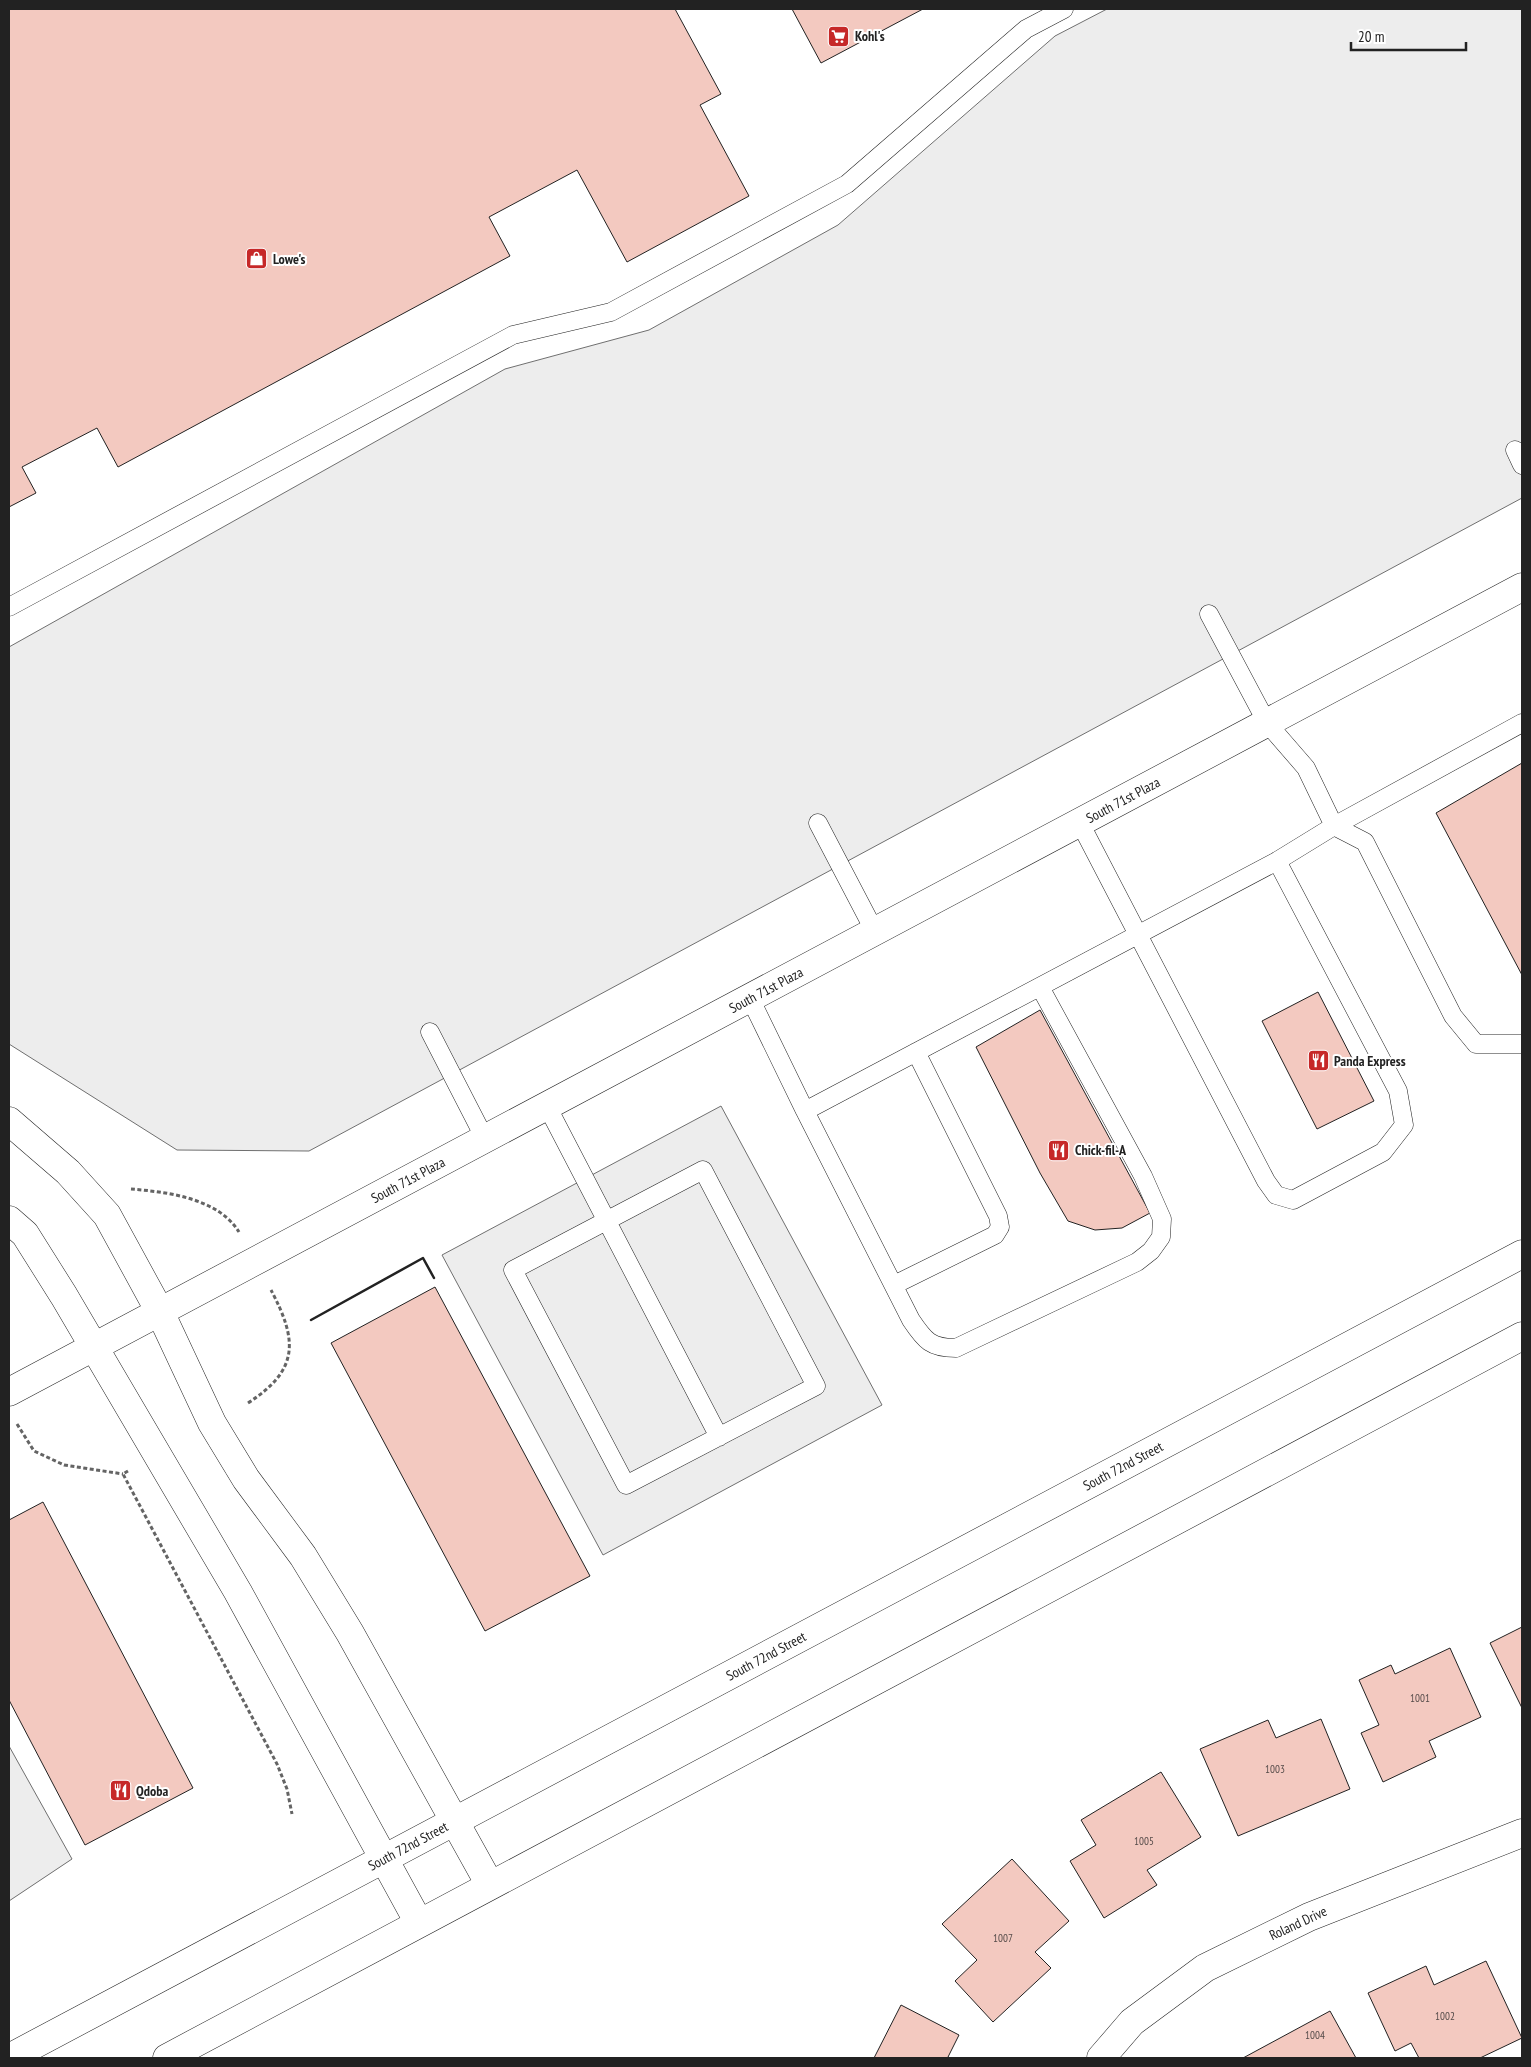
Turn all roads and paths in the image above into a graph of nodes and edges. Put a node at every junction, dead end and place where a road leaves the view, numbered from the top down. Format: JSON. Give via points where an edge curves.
{"nodes":[{"id":1,"x":1064,"y":9,"type":"edge"},
{"id":2,"x":1522,"y":587,"type":"edge"},
{"id":3,"x":9,"y":607,"type":"edge"},
{"id":4,"x":1209,"y":614,"type":"dead end"},
{"id":5,"x":1267,"y":723,"type":"junction"},
{"id":6,"x":1522,"y":723,"type":"edge"},
{"id":7,"x":1080,"y":823,"type":"junction"},
{"id":8,"x":818,"y":824,"type":"dead end"},
{"id":9,"x":1334,"y":826,"type":"junction"},
{"id":10,"x":1277,"y":861,"type":"junction"},
{"id":11,"x":875,"y":932,"type":"junction"},
{"id":12,"x":1138,"y":935,"type":"junction"},
{"id":13,"x":1040,"y":987,"type":"junction"},
{"id":14,"x":750,"y":998,"type":"junction"},
{"id":15,"x":430,"y":1032,"type":"dead end"},
{"id":16,"x":1522,"y":1044,"type":"edge"},
{"id":17,"x":916,"y":1052,"type":"junction"},
{"id":18,"x":547,"y":1106,"type":"junction"},
{"id":19,"x":805,"y":1111,"type":"junction"},
{"id":20,"x":9,"y":1121,"type":"edge"},
{"id":21,"x":485,"y":1139,"type":"junction"},
{"id":22,"x":9,"y":1220,"type":"edge"},
{"id":23,"x":607,"y":1221,"type":"junction"},
{"id":24,"x":1522,"y":1254,"type":"edge"},
{"id":25,"x":894,"y":1285,"type":"junction"},
{"id":26,"x":160,"y":1312,"type":"junction"},
{"id":27,"x":1522,"y":1336,"type":"edge"},
{"id":28,"x":92,"y":1347,"type":"junction"},
{"id":29,"x":9,"y":1392,"type":"edge"},
{"id":30,"x":15,"y":1420,"type":"dead end"},
{"id":31,"x":719,"y":1437,"type":"junction"},
{"id":32,"x":131,"y":1468,"type":"dead end"},
{"id":33,"x":123,"y":1474,"type":"junction"},
{"id":34,"x":292,"y":1814,"type":"dead end"},
{"id":35,"x":454,"y":1821,"type":"junction"},
{"id":36,"x":1520,"y":1840,"type":"edge"},
{"id":37,"x":384,"y":1859,"type":"junction"},
{"id":38,"x":490,"y":1885,"type":"junction"},
{"id":39,"x":419,"y":1923,"type":"junction"},
{"id":40,"x":9,"y":2058,"type":"edge"},
{"id":41,"x":167,"y":2058,"type":"edge"},
{"id":42,"x":1102,"y":2058,"type":"edge"}],
"edges":[{"from":1,"to":3,"type":"lane","via":[[1026,29],[847,184],[611,312],[513,335]]},
{"from":2,"to":5,"type":"street","name":"South 71st Plaza"},
{"from":4,"to":5,"type":"lane"},
{"from":5,"to":7,"type":"street","name":"South 71st Plaza"},
{"from":5,"to":9,"type":"lane","via":[[1306,768]]},
{"from":6,"to":9,"type":"lane"},
{"from":7,"to":11,"type":"street","name":"South 71st Plaza"},
{"from":7,"to":12,"type":"lane"},
{"from":8,"to":11,"type":"lane"},
{"from":9,"to":10,"type":"lane"},
{"from":9,"to":16,"type":"lane","via":[[1365,842],[1453,1016],[1476,1044]]},
{"from":10,"to":12,"type":"lane"},
{"from":10,"to":12,"type":"lane","via":[[1398,1092],[1404,1124],[1383,1152],[1293,1200],[1276,1195],[1266,1181]]},
{"from":11,"to":14,"type":"street","name":"South 71st Plaza"},
{"from":12,"to":13,"type":"lane"},
{"from":13,"to":17,"type":"lane"},
{"from":13,"to":25,"type":"lane","via":[[1143,1176],[1162,1219],[1161,1236],[1151,1251],[1137,1262],[956,1348],[939,1348],[922,1336]]},
{"from":14,"to":18,"type":"street","name":"South 71st Plaza"},
{"from":14,"to":19,"type":"lane"},
{"from":15,"to":21,"type":"lane"},
{"from":17,"to":19,"type":"lane"},
{"from":17,"to":25,"type":"lane","via":[[998,1216],[1000,1227],[990,1237]]},
{"from":18,"to":21,"type":"street","name":"South 71st Plaza"},
{"from":18,"to":23,"type":"lane"},
{"from":19,"to":25,"type":"lane"},
{"from":20,"to":26,"type":"street","via":[[68,1172],[107,1215]]},
{"from":21,"to":26,"type":"street","name":"South 71st Plaza"},
{"from":22,"to":28,"type":"street","via":[[25,1234]]},
{"from":23,"to":31,"type":"lane"},
{"from":23,"to":31,"type":"lane","via":[[513,1270],[626,1485]]},
{"from":23,"to":31,"type":"lane","via":[[703,1170],[816,1386]]},
{"from":24,"to":35,"type":"street","name":"South 72nd Street"},
{"from":26,"to":28,"type":"street","name":"South 71st Plaza"},
{"from":26,"to":35,"type":"street","via":[[212,1423],[246,1480],[308,1563]]},
{"from":27,"to":38,"type":"street"},
{"from":28,"to":29,"type":"street","name":"South 71st Plaza"},
{"from":28,"to":37,"type":"street","via":[[238,1592]]},
{"from":30,"to":33,"type":"path","via":[[34,1451],[64,1465]]},
{"from":32,"to":33,"type":"path"},
{"from":33,"to":34,"type":"path","via":[[277,1764]]},
{"from":35,"to":37,"type":"street","name":"South 72nd Street"},
{"from":35,"to":38,"type":"street"},
{"from":36,"to":42,"type":"street","name":"Roland Drive","via":[[1309,1917],[1205,1968],[1132,2022]]},
{"from":37,"to":39,"type":"street"},
{"from":37,"to":40,"type":"street","name":"South 72nd Street"},
{"from":38,"to":39,"type":"street"},
{"from":39,"to":41,"type":"street"}]}
